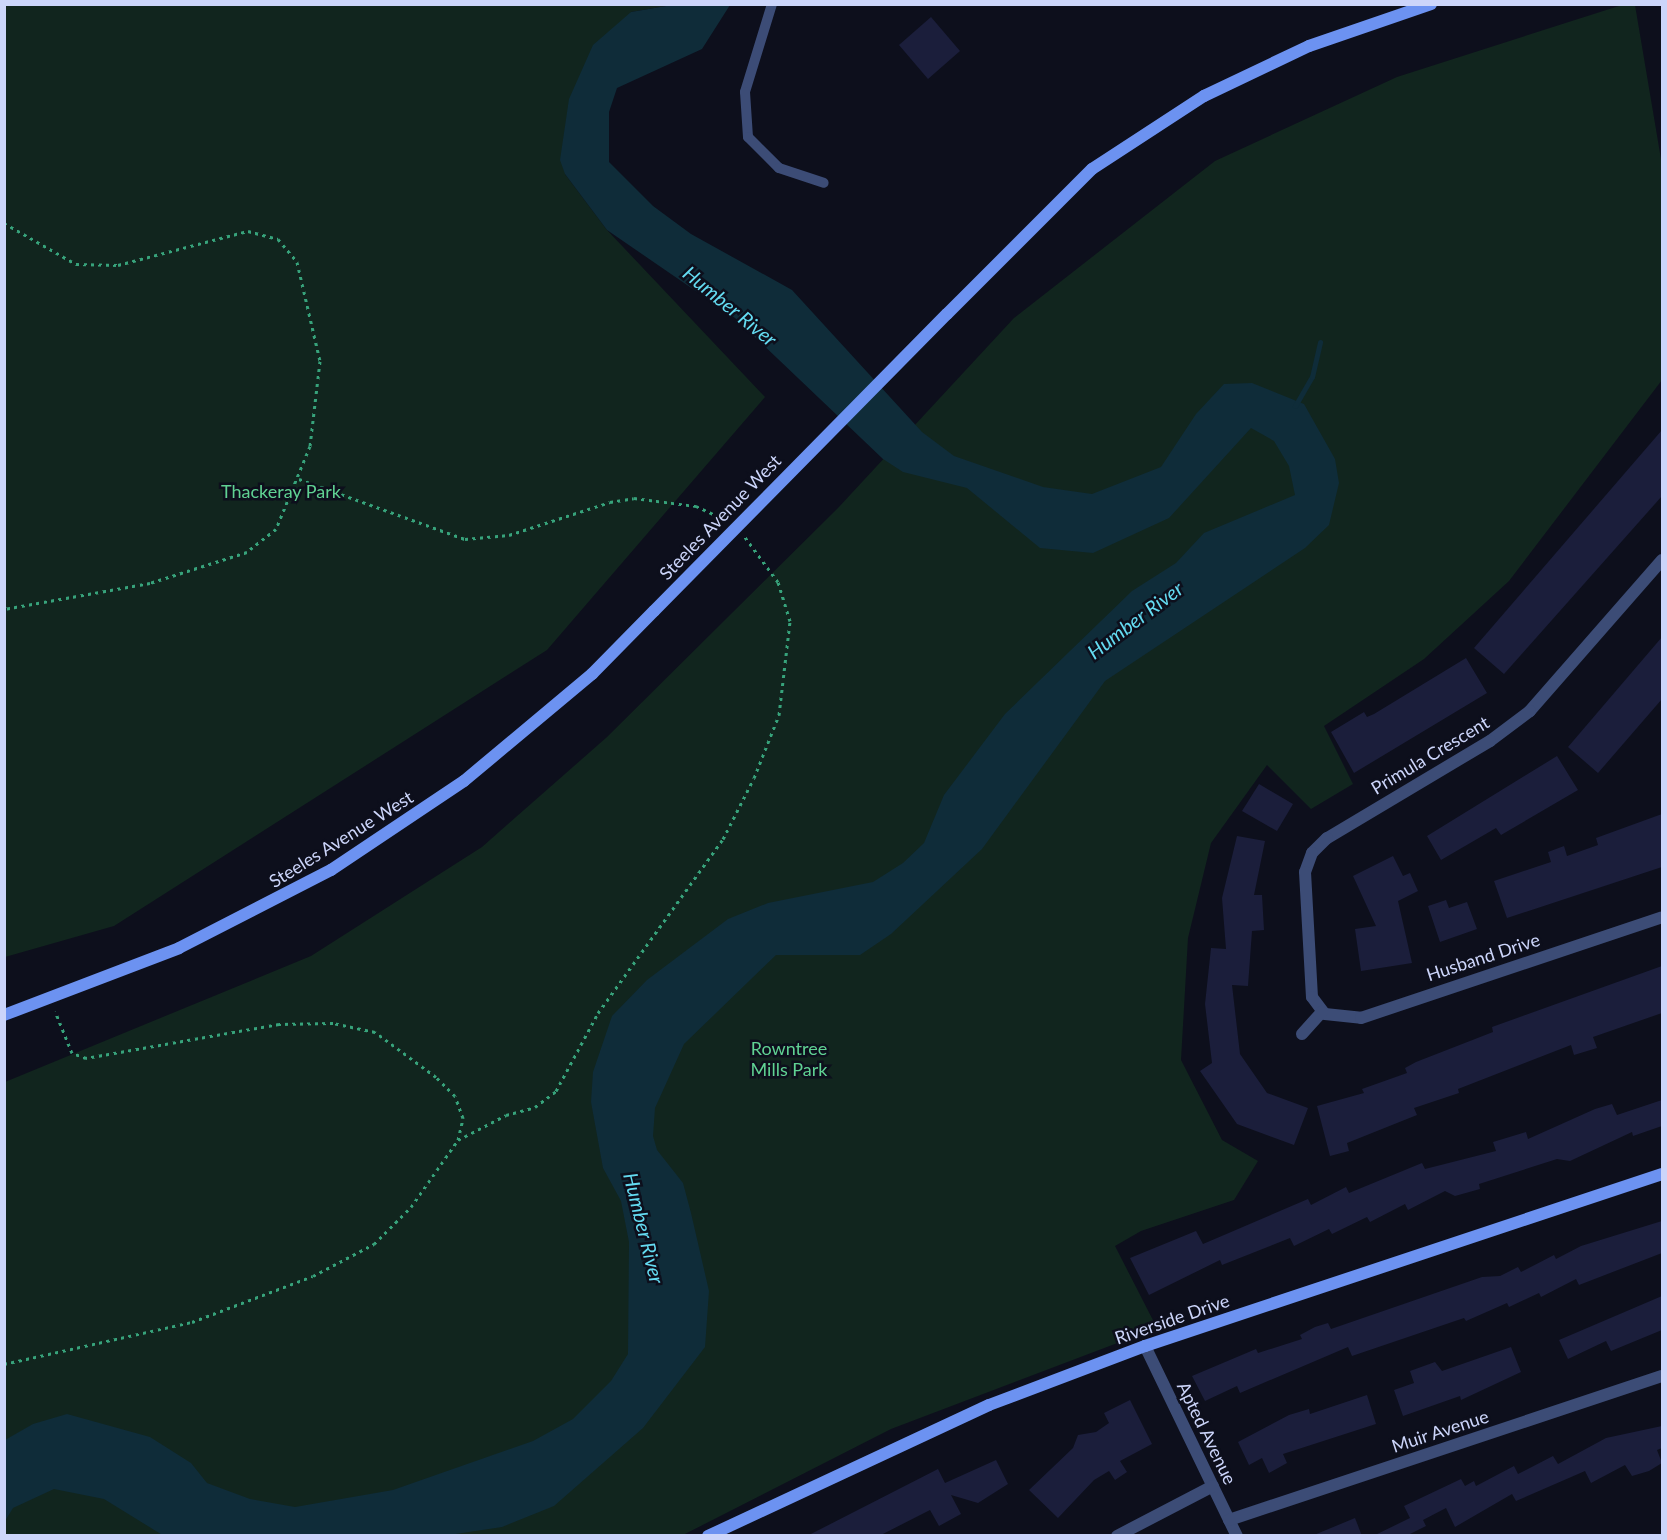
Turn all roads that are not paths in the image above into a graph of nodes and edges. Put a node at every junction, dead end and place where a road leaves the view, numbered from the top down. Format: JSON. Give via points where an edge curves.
{"nodes":[{"id":1,"x":772,"y":4,"type":"edge"},
{"id":2,"x":1431,"y":4,"type":"edge"},
{"id":3,"x":824,"y":183,"type":"dead end"},
{"id":4,"x":1662,"y":561,"type":"edge"},
{"id":5,"x":1662,"y":917,"type":"edge"},
{"id":6,"x":1319,"y":1009,"type":"junction"},
{"id":7,"x":4,"y":1015,"type":"edge"},
{"id":8,"x":1302,"y":1034,"type":"dead end"},
{"id":9,"x":1662,"y":1174,"type":"edge"},
{"id":10,"x":1145,"y":1346,"type":"junction"},
{"id":11,"x":1662,"y":1376,"type":"edge"},
{"id":12,"x":1213,"y":1486,"type":"junction"},
{"id":13,"x":1229,"y":1520,"type":"junction"},
{"id":14,"x":708,"y":1536,"type":"edge"},
{"id":15,"x":1117,"y":1536,"type":"edge"},
{"id":16,"x":1237,"y":1536,"type":"edge"}],
"edges":[{"from":1,"to":3,"type":"lane","via":[[745,92],[748,137],[779,168]]},
{"from":2,"to":7,"type":"main road","name":"Steeles Avenue West","bridge":true,"via":[[1309,46],[1204,96],[1092,170],[654,611],[538,721],[376,843],[211,934],[51,1000]]},
{"from":4,"to":6,"type":"street","name":"Primula Crescent","via":[[1523,717],[1327,838],[1312,853],[1305,872],[1312,997]]},
{"from":5,"to":6,"type":"street","name":"Husband Drive","via":[[1361,1018],[1340,1019]]},
{"from":6,"to":8,"type":"street"},
{"from":9,"to":10,"type":"main road","name":"Riverside Drive"},
{"from":10,"to":12,"type":"street","name":"Apted Avenue"},
{"from":10,"to":14,"type":"main road","name":"Riverside Drive","via":[[989,1405]]},
{"from":11,"to":13,"type":"street","name":"Muir Avenue"},
{"from":12,"to":13,"type":"street","name":"Apted Avenue"},
{"from":12,"to":15,"type":"street"},
{"from":13,"to":16,"type":"street","name":"Apted Avenue"}]}
